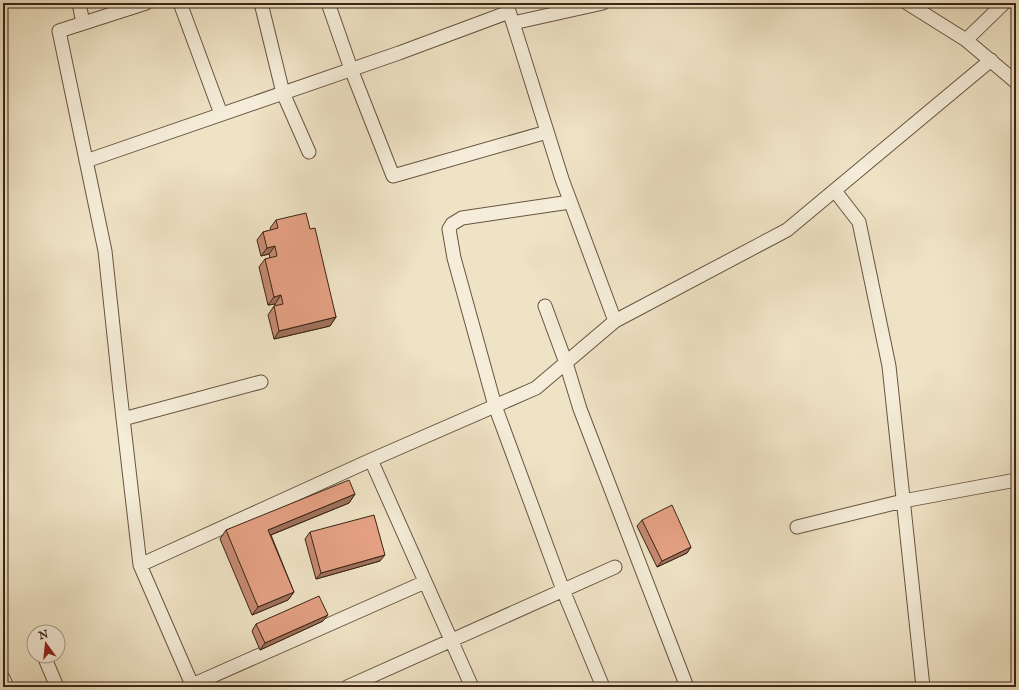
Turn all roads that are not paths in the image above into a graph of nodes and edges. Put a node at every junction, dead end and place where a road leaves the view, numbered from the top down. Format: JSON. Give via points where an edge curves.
{"nodes":[{"id":1,"x":79,"y":3,"type":"edge"},
{"id":2,"x":146,"y":3,"type":"edge"},
{"id":3,"x":180,"y":3,"type":"edge"},
{"id":4,"x":261,"y":3,"type":"edge"},
{"id":5,"x":328,"y":3,"type":"edge"},
{"id":6,"x":603,"y":3,"type":"edge"},
{"id":7,"x":907,"y":3,"type":"edge"},
{"id":8,"x":1004,"y":3,"type":"edge"},
{"id":9,"x":510,"y":13,"type":"edge"},
{"id":10,"x":83,"y":23,"type":"junction"},
{"id":11,"x":966,"y":40,"type":"junction"},
{"id":12,"x":991,"y":60,"type":"junction"},
{"id":13,"x":351,"y":69,"type":"junction"},
{"id":14,"x":1016,"y":82,"type":"edge"},
{"id":15,"x":283,"y":93,"type":"junction"},
{"id":16,"x":221,"y":114,"type":"junction"},
{"id":17,"x":547,"y":132,"type":"junction"},
{"id":18,"x":309,"y":152,"type":"dead end"},
{"id":19,"x":86,"y":161,"type":"junction"},
{"id":20,"x":835,"y":191,"type":"junction"},
{"id":21,"x":570,"y":202,"type":"junction"},
{"id":22,"x":545,"y":306,"type":"dead end"},
{"id":23,"x":615,"y":321,"type":"junction"},
{"id":24,"x":566,"y":363,"type":"junction"},
{"id":25,"x":261,"y":382,"type":"dead end"},
{"id":26,"x":495,"y":406,"type":"junction"},
{"id":27,"x":123,"y":419,"type":"junction"},
{"id":28,"x":371,"y":460,"type":"junction"},
{"id":29,"x":1016,"y":480,"type":"edge"},
{"id":30,"x":903,"y":501,"type":"junction"},
{"id":31,"x":797,"y":527,"type":"dead end"},
{"id":32,"x":140,"y":566,"type":"junction"},
{"id":33,"x":615,"y":567,"type":"dead end"},
{"id":34,"x":426,"y":582,"type":"junction"},
{"id":35,"x":563,"y":590,"type":"junction"},
{"id":36,"x":451,"y":640,"type":"junction"},
{"id":37,"x":47,"y":664,"type":"edge"},
{"id":38,"x":3,"y":678,"type":"edge"},
{"id":39,"x":193,"y":686,"type":"edge"},
{"id":40,"x":7,"y":687,"type":"edge"},
{"id":41,"x":57,"y":687,"type":"edge"},
{"id":42,"x":347,"y":687,"type":"edge"},
{"id":43,"x":472,"y":687,"type":"edge"},
{"id":44,"x":603,"y":687,"type":"edge"},
{"id":45,"x":687,"y":687,"type":"edge"},
{"id":46,"x":924,"y":687,"type":"edge"}],
"edges":[{"from":1,"to":10,"type":"street"},
{"from":2,"to":10,"type":"street"},
{"from":3,"to":16,"type":"street"},
{"from":4,"to":15,"type":"street"},
{"from":5,"to":13,"type":"street"},
{"from":6,"to":9,"type":"street"},
{"from":7,"to":11,"type":"street"},
{"from":8,"to":11,"type":"street"},
{"from":9,"to":13,"type":"street"},
{"from":9,"to":17,"type":"street"},
{"from":10,"to":19,"type":"street","via":[[59,31]]},
{"from":11,"to":12,"type":"street"},
{"from":12,"to":14,"type":"street"},
{"from":12,"to":20,"type":"street"},
{"from":13,"to":15,"type":"street"},
{"from":13,"to":17,"type":"street","via":[[393,176]]},
{"from":15,"to":16,"type":"street"},
{"from":15,"to":18,"type":"street"},
{"from":16,"to":19,"type":"street"},
{"from":17,"to":21,"type":"street"},
{"from":19,"to":27,"type":"street","via":[[105,251]]},
{"from":20,"to":23,"type":"street","via":[[787,230]]},
{"from":20,"to":30,"type":"street","via":[[859,222],[889,366]]},
{"from":21,"to":23,"type":"street"},
{"from":21,"to":26,"type":"street","via":[[462,218],[449,229],[454,258]]},
{"from":22,"to":24,"type":"street"},
{"from":23,"to":24,"type":"street"},
{"from":24,"to":26,"type":"street","via":[[536,388]]},
{"from":24,"to":45,"type":"street","via":[[580,409]]},
{"from":25,"to":27,"type":"street"},
{"from":26,"to":28,"type":"street"},
{"from":26,"to":35,"type":"street"},
{"from":27,"to":32,"type":"street"},
{"from":28,"to":32,"type":"street"},
{"from":28,"to":34,"type":"street"},
{"from":29,"to":30,"type":"street"},
{"from":30,"to":31,"type":"street"},
{"from":30,"to":46,"type":"street"},
{"from":32,"to":39,"type":"street"},
{"from":33,"to":35,"type":"street"},
{"from":34,"to":36,"type":"street"},
{"from":34,"to":39,"type":"street"},
{"from":35,"to":36,"type":"street"},
{"from":35,"to":44,"type":"street"},
{"from":36,"to":42,"type":"street"},
{"from":36,"to":43,"type":"street"},
{"from":37,"to":41,"type":"street"},
{"from":38,"to":40,"type":"street"}]}
